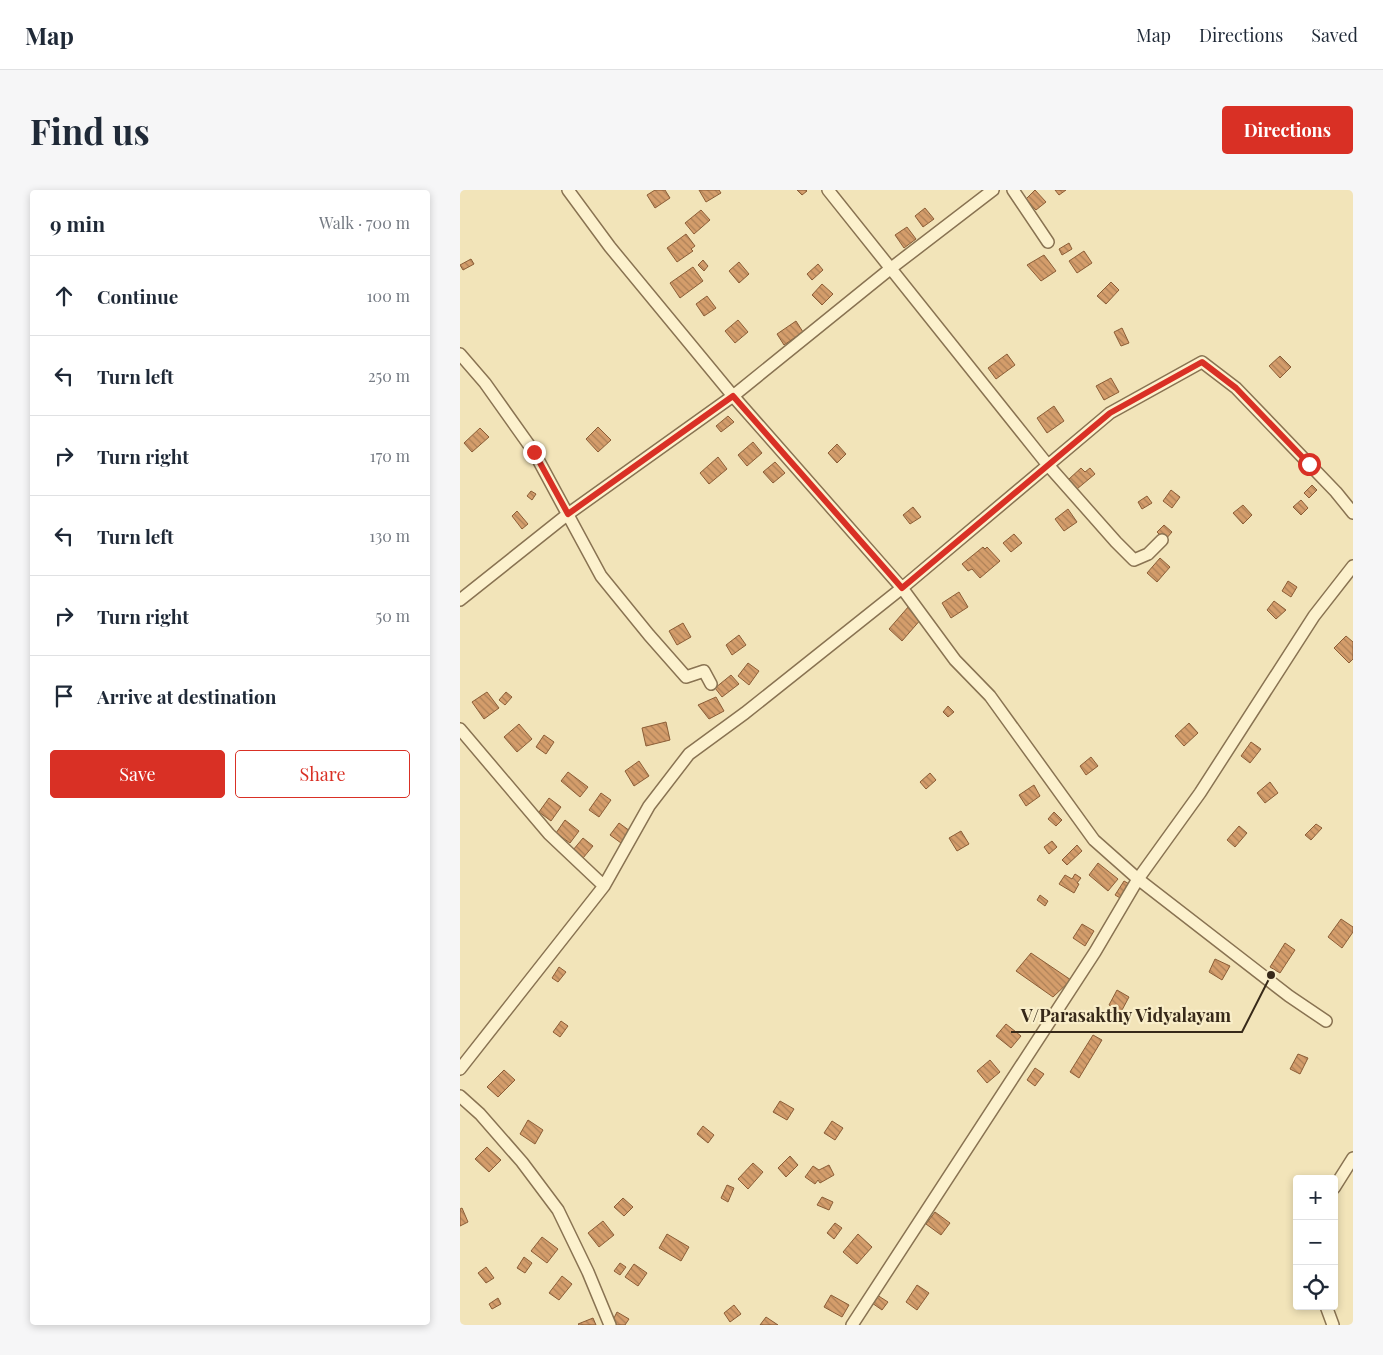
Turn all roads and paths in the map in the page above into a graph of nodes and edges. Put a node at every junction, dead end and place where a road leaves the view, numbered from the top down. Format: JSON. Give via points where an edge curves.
{"nodes":[{"id":1,"x":568,"y":190,"type":"edge"},
{"id":2,"x":828,"y":190,"type":"edge"},
{"id":3,"x":993,"y":190,"type":"edge"},
{"id":4,"x":1012,"y":190,"type":"edge"},
{"id":5,"x":1048,"y":242,"type":"dead end"},
{"id":6,"x":890,"y":269,"type":"junction"},
{"id":7,"x":460,"y":354,"type":"edge"},
{"id":8,"x":733,"y":396,"type":"junction"},
{"id":9,"x":1047,"y":464,"type":"junction"},
{"id":10,"x":1353,"y":512,"type":"edge"},
{"id":11,"x":568,"y":514,"type":"junction"},
{"id":12,"x":1162,"y":540,"type":"dead end"},
{"id":13,"x":1353,"y":566,"type":"edge"},
{"id":14,"x":902,"y":588,"type":"junction"},
{"id":15,"x":460,"y":600,"type":"edge"},
{"id":16,"x":712,"y":684,"type":"dead end"},
{"id":17,"x":460,"y":729,"type":"edge"},
{"id":18,"x":1138,"y":879,"type":"junction"},
{"id":19,"x":604,"y":886,"type":"junction"},
{"id":20,"x":1326,"y":1021,"type":"dead end"},
{"id":21,"x":460,"y":1069,"type":"edge"},
{"id":22,"x":460,"y":1096,"type":"edge"},
{"id":23,"x":1353,"y":1158,"type":"edge"},
{"id":24,"x":1338,"y":1182,"type":"edge"},
{"id":25,"x":1327,"y":1310,"type":"edge"},
{"id":26,"x":610,"y":1325,"type":"edge"},
{"id":27,"x":852,"y":1325,"type":"edge"},
{"id":28,"x":1333,"y":1325,"type":"edge"}],
"edges":[{"from":1,"to":8,"type":"street","via":[[610,247]]},
{"from":2,"to":6,"type":"street"},
{"from":3,"to":6,"type":"street"},
{"from":4,"to":5,"type":"street"},
{"from":6,"to":8,"type":"street"},
{"from":6,"to":9,"type":"street"},
{"from":7,"to":11,"type":"street","via":[[534,452]]},
{"from":8,"to":11,"type":"street"},
{"from":8,"to":14,"type":"street"},
{"from":9,"to":10,"type":"street","via":[[1110,413],[1202,362],[1236,388]]},
{"from":9,"to":12,"type":"street","via":[[1134,560],[1148,554]]},
{"from":9,"to":14,"type":"street"},
{"from":11,"to":15,"type":"street"},
{"from":11,"to":16,"type":"street","via":[[601,576],[649,635],[686,677],[704,671]]},
{"from":13,"to":18,"type":"street","via":[[1314,616],[1200,793]]},
{"from":14,"to":18,"type":"street","via":[[955,660],[990,696],[1094,840]]},
{"from":14,"to":19,"type":"street","via":[[690,754],[649,806]]},
{"from":17,"to":19,"type":"street","via":[[549,834]]},
{"from":18,"to":20,"type":"street"},
{"from":18,"to":27,"type":"street","via":[[1095,952]]},
{"from":19,"to":21,"type":"street"},
{"from":22,"to":26,"type":"street","via":[[522,1162],[558,1210]]},
{"from":23,"to":24,"type":"street"},
{"from":25,"to":28,"type":"street"}]}
